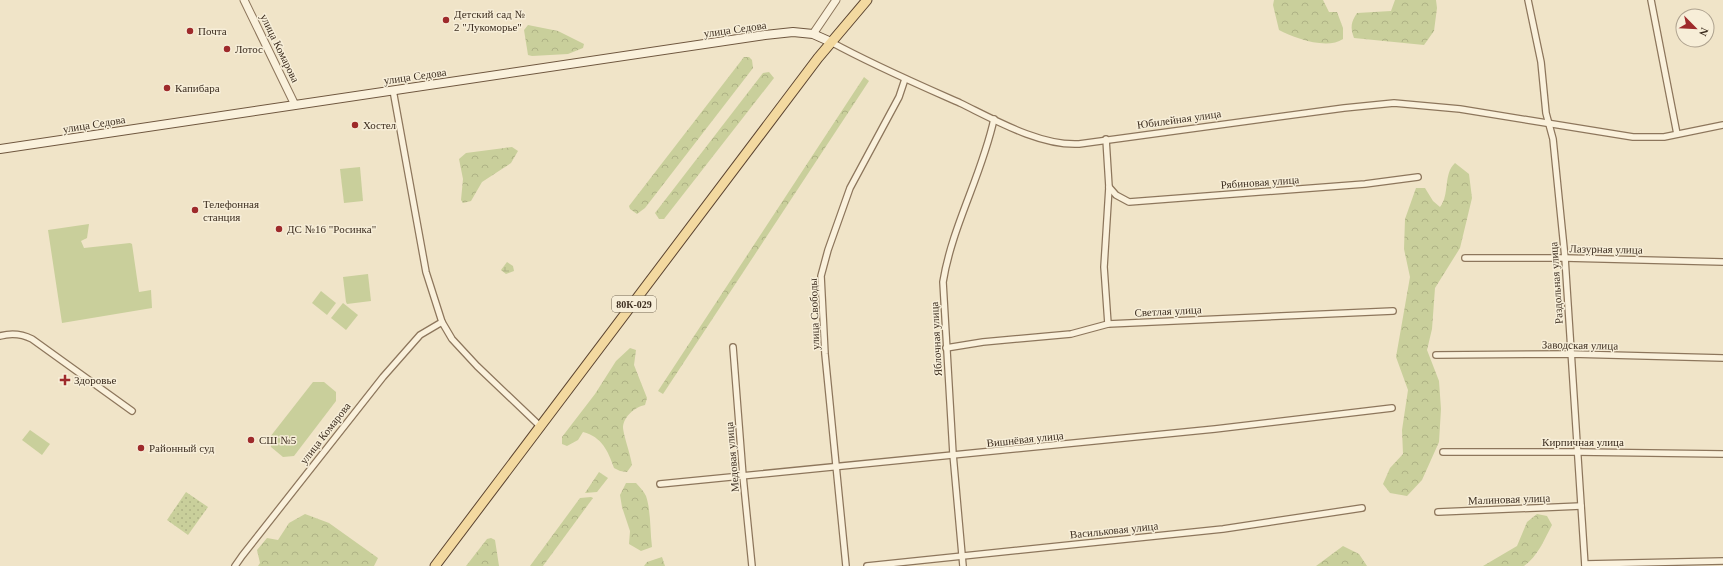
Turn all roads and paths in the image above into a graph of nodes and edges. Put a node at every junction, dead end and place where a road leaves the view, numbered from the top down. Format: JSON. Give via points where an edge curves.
{"nodes":[{"id":1,"x":244,"y":0,"type":"edge"},
{"id":2,"x":836,"y":0,"type":"edge"},
{"id":3,"x":867,"y":0,"type":"edge"},
{"id":4,"x":1528,"y":0,"type":"edge"},
{"id":5,"x":1651,"y":0,"type":"edge"},
{"id":6,"x":813,"y":34,"type":"junction"},
{"id":7,"x":831,"y":42,"type":"junction"},
{"id":8,"x":905,"y":78,"type":"junction"},
{"id":9,"x":394,"y":90,"type":"junction"},
{"id":10,"x":295,"y":105,"type":"junction"},
{"id":11,"x":994,"y":119,"type":"junction"},
{"id":12,"x":1549,"y":124,"type":"junction"},
{"id":13,"x":1723,"y":125,"type":"edge"},
{"id":14,"x":1677,"y":134,"type":"junction"},
{"id":15,"x":1106,"y":139,"type":"junction"},
{"id":16,"x":0,"y":149,"type":"edge"},
{"id":17,"x":1418,"y":177,"type":"dead end"},
{"id":18,"x":1109,"y":187,"type":"junction"},
{"id":19,"x":1465,"y":258,"type":"dead end"},
{"id":20,"x":1565,"y":258,"type":"junction"},
{"id":21,"x":1723,"y":262,"type":"edge"},
{"id":22,"x":1393,"y":311,"type":"dead end"},
{"id":23,"x":442,"y":322,"type":"junction"},
{"id":24,"x":1108,"y":324,"type":"junction"},
{"id":25,"x":0,"y":336,"type":"edge"},
{"id":26,"x":733,"y":347,"type":"dead end"},
{"id":27,"x":946,"y":348,"type":"junction"},
{"id":28,"x":1571,"y":354,"type":"junction"},
{"id":29,"x":1436,"y":356,"type":"dead end"},
{"id":30,"x":1723,"y":358,"type":"edge"},
{"id":31,"x":1392,"y":408,"type":"dead end"},
{"id":32,"x":132,"y":412,"type":"dead end"},
{"id":33,"x":541,"y":427,"type":"junction"},
{"id":34,"x":1443,"y":452,"type":"dead end"},
{"id":35,"x":1577,"y":452,"type":"junction"},
{"id":36,"x":953,"y":454,"type":"junction"},
{"id":37,"x":1723,"y":454,"type":"edge"},
{"id":38,"x":836,"y":466,"type":"junction"},
{"id":39,"x":743,"y":476,"type":"junction"},
{"id":40,"x":660,"y":484,"type":"dead end"},
{"id":41,"x":1581,"y":506,"type":"junction"},
{"id":42,"x":1362,"y":508,"type":"dead end"},
{"id":43,"x":1438,"y":512,"type":"dead end"},
{"id":44,"x":962,"y":557,"type":"junction"},
{"id":45,"x":1723,"y":561,"type":"edge"},
{"id":46,"x":1585,"y":565,"type":"edge"},
{"id":47,"x":236,"y":566,"type":"edge"},
{"id":48,"x":435,"y":566,"type":"edge"},
{"id":49,"x":752,"y":566,"type":"edge"},
{"id":50,"x":846,"y":566,"type":"edge"},
{"id":51,"x":866,"y":566,"type":"edge"},
{"id":52,"x":963,"y":566,"type":"edge"}],
"edges":[{"from":1,"to":10,"type":"street","name":"улица Комарова"},
{"from":2,"to":6,"type":"street"},
{"from":3,"to":7,"type":"main road","number":"80К-029"},
{"from":4,"to":12,"type":"street","name":"Раздольная улица","via":[[1541,62]]},
{"from":5,"to":14,"type":"street"},
{"from":6,"to":7,"type":"main road","name":"улица Седова"},
{"from":6,"to":9,"type":"main road","name":"улица Седова","via":[[793,32],[765,35]]},
{"from":7,"to":8,"type":"street","name":"Юбилейная улица"},
{"from":7,"to":33,"type":"main road","number":"80К-029"},
{"from":8,"to":11,"type":"street","name":"Юбилейная улица"},
{"from":8,"to":38,"type":"street","name":"улица Свободы","via":[[899,97],[850,188],[821,276],[825,354]]},
{"from":9,"to":10,"type":"main road","name":"улица Седова"},
{"from":9,"to":23,"type":"street","via":[[426,272]]},
{"from":10,"to":16,"type":"main road","name":"улица Седова"},
{"from":11,"to":15,"type":"street","name":"Юбилейная улица","via":[[1052,142],[1079,144]]},
{"from":11,"to":27,"type":"street","name":"Яблочная улица","via":[[981,164],[947,258],[943,282]]},
{"from":12,"to":14,"type":"street","name":"Юбилейная улица","via":[[1633,137],[1652,138]]},
{"from":12,"to":15,"type":"street","name":"Юбилейная улица","via":[[1460,109],[1394,103]]},
{"from":12,"to":20,"type":"street","name":"Раздольная улица","via":[[1553,139]]},
{"from":13,"to":14,"type":"street","name":"Юбилейная улица"},
{"from":15,"to":18,"type":"street"},
{"from":17,"to":18,"type":"street","name":"Рябиновая улица","via":[[1366,184],[1129,202],[1116,195]]},
{"from":18,"to":24,"type":"street","via":[[1104,267]]},
{"from":19,"to":20,"type":"street","name":"Лазурная улица"},
{"from":20,"to":21,"type":"street","name":"Лазурная улица"},
{"from":20,"to":28,"type":"street","name":"Раздольная улица"},
{"from":22,"to":24,"type":"street","name":"Светлая улица"},
{"from":23,"to":33,"type":"street","via":[[452,339],[477,366]]},
{"from":23,"to":47,"type":"street","name":"улица Комарова","via":[[420,335],[383,377]]},
{"from":24,"to":27,"type":"street","name":"Светлая улица","via":[[1071,334]]},
{"from":25,"to":32,"type":"street","via":[[16,334],[32,339]]},
{"from":26,"to":39,"type":"street","name":"Медовая улица"},
{"from":27,"to":36,"type":"street","name":"Яблочная улица"},
{"from":28,"to":29,"type":"street","name":"Заводская улица"},
{"from":28,"to":30,"type":"street","name":"Заводская улица"},
{"from":28,"to":35,"type":"street","name":"Раздольная улица"},
{"from":31,"to":36,"type":"street","name":"Вишнёвая улица","via":[[966,455]]},
{"from":33,"to":48,"type":"main road","number":"80К-029"},
{"from":34,"to":35,"type":"street","name":"Кирпичная улица"},
{"from":35,"to":37,"type":"street","name":"Кирпичная улица"},
{"from":35,"to":41,"type":"street","name":"Раздольная улица"},
{"from":36,"to":38,"type":"street","name":"Вишнёвая улица"},
{"from":36,"to":44,"type":"street","name":"Яблочная улица"},
{"from":38,"to":39,"type":"street","name":"Вишнёвая улица"},
{"from":38,"to":50,"type":"street","name":"улица Свободы"},
{"from":39,"to":40,"type":"street","name":"Вишнёвая улица"},
{"from":39,"to":49,"type":"street","name":"Медовая улица"},
{"from":41,"to":43,"type":"street","name":"Малиновая улица"},
{"from":41,"to":46,"type":"street","name":"Раздольная улица"},
{"from":42,"to":44,"type":"street","name":"Васильковая улица","via":[[1224,528]]},
{"from":44,"to":51,"type":"street","name":"Васильковая улица"},
{"from":44,"to":52,"type":"street","name":"Яблочная улица"},
{"from":45,"to":46,"type":"street"}]}
